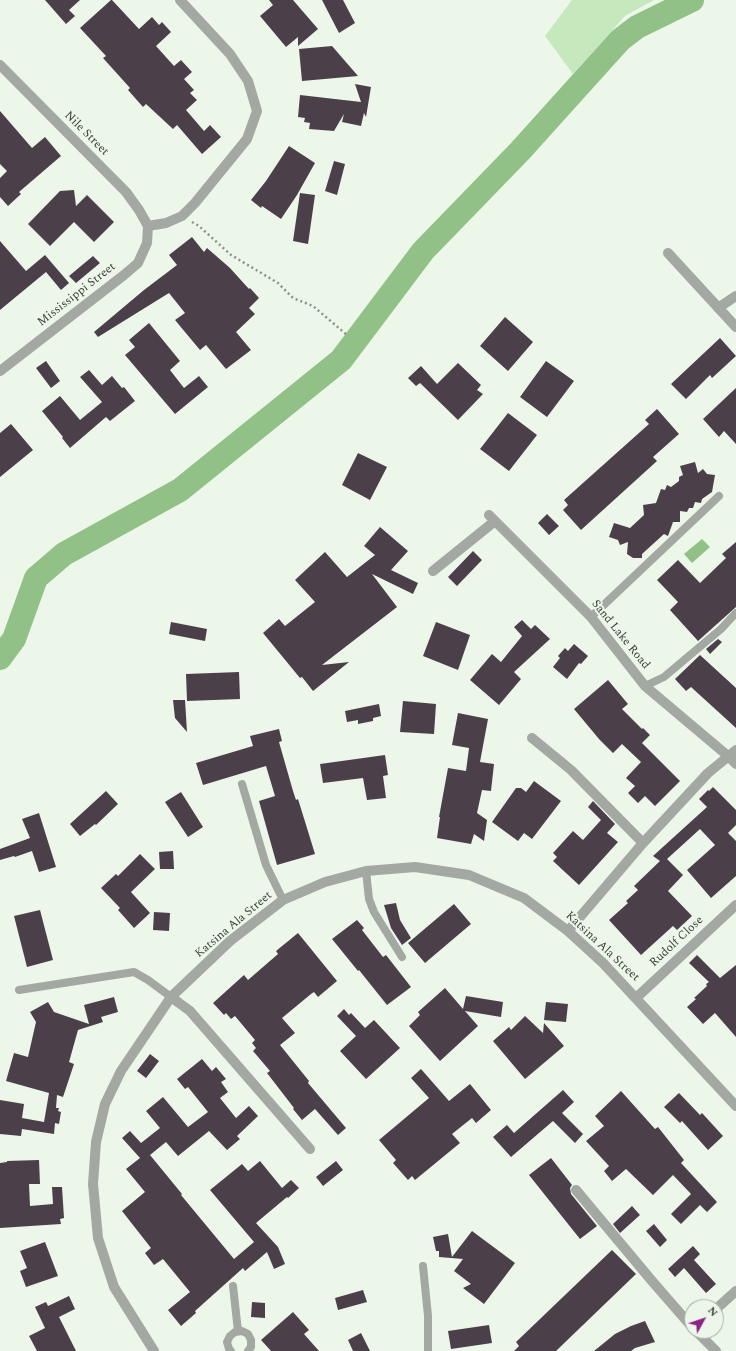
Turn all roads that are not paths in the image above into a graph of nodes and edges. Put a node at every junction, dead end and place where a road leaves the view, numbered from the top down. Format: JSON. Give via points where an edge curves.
{"nodes":[{"id":1,"x":180,"y":0,"type":"edge"},
{"id":2,"x":0,"y":65,"type":"edge"},
{"id":3,"x":148,"y":226,"type":"junction"},
{"id":4,"x":668,"y":253,"type":"dead end"},
{"id":5,"x":736,"y":296,"type":"edge"},
{"id":6,"x":718,"y":308,"type":"junction"},
{"id":7,"x":736,"y":327,"type":"edge"},
{"id":8,"x":0,"y":370,"type":"edge"},
{"id":9,"x":719,"y":496,"type":"dead end"},
{"id":10,"x":433,"y":571,"type":"dead end"},
{"id":11,"x":736,"y":613,"type":"edge"},
{"id":12,"x":591,"y":617,"type":"junction"},
{"id":13,"x":645,"y":686,"type":"junction"},
{"id":14,"x":532,"y":738,"type":"dead end"},
{"id":15,"x":732,"y":753,"type":"edge"},
{"id":16,"x":736,"y":764,"type":"edge"},
{"id":17,"x":242,"y":784,"type":"dead end"},
{"id":18,"x":643,"y":843,"type":"junction"},
{"id":19,"x":366,"y":871,"type":"junction"},
{"id":20,"x":283,"y":900,"type":"junction"},
{"id":21,"x":736,"y":905,"type":"edge"},
{"id":22,"x":568,"y":931,"type":"junction"},
{"id":23,"x":402,"y":957,"type":"dead end"},
{"id":24,"x":19,"y":990,"type":"dead end"},
{"id":25,"x":171,"y":997,"type":"junction"},
{"id":26,"x":636,"y":998,"type":"junction"},
{"id":27,"x":736,"y":1106,"type":"edge"},
{"id":28,"x":310,"y":1149,"type":"dead end"},
{"id":29,"x":576,"y":1190,"type":"dead end"},
{"id":30,"x":423,"y":1266,"type":"dead end"},
{"id":31,"x":233,"y":1286,"type":"dead end"},
{"id":32,"x":736,"y":1291,"type":"edge"},
{"id":33,"x":724,"y":1302,"type":"edge"},
{"id":34,"x":684,"y":1318,"type":"edge"},
{"id":35,"x":238,"y":1332,"type":"junction"},
{"id":36,"x":704,"y":1339,"type":"edge"},
{"id":37,"x":229,"y":1350,"type":"edge"},
{"id":38,"x":154,"y":1351,"type":"edge"},
{"id":39,"x":248,"y":1351,"type":"edge"},
{"id":40,"x":428,"y":1351,"type":"edge"},
{"id":41,"x":716,"y":1351,"type":"edge"}],
"edges":[{"from":1,"to":3,"type":"street","via":[[230,54],[248,81],[257,112],[247,139],[195,203],[182,216],[166,223]]},
{"from":2,"to":3,"type":"street","name":"Nile Street","via":[[126,192]]},
{"from":3,"to":8,"type":"street","name":"Mississippi Street","via":[[147,243],[138,263]]},
{"from":4,"to":6,"type":"street"},
{"from":5,"to":6,"type":"street"},
{"from":6,"to":7,"type":"street"},
{"from":9,"to":12,"type":"lane"},
{"from":10,"to":12,"type":"street","name":"Sand Lake Road","via":[[492,518]]},
{"from":11,"to":13,"type":"lane","via":[[664,677]]},
{"from":12,"to":13,"type":"street","name":"Sand Lake Road"},
{"from":13,"to":15,"type":"street","name":"Sand Lake Road"},
{"from":14,"to":18,"type":"street","via":[[571,770]]},
{"from":15,"to":16,"type":"street","name":"Sand Lake Road"},
{"from":15,"to":18,"type":"street","via":[[708,773]]},
{"from":17,"to":20,"type":"lane","via":[[266,865]]},
{"from":18,"to":22,"type":"street"},
{"from":19,"to":20,"type":"street","name":"Katsina Ala Street","via":[[326,882]]},
{"from":19,"to":22,"type":"street","name":"Katsina Ala Street","via":[[414,867],[469,875],[524,898]]},
{"from":19,"to":23,"type":"lane","via":[[374,912]]},
{"from":20,"to":25,"type":"street","name":"Katsina Ala Street","via":[[230,941]]},
{"from":21,"to":26,"type":"street","name":"Rudolf Close"},
{"from":22,"to":26,"type":"street","name":"Katsina Ala Street"},
{"from":24,"to":25,"type":"lane","via":[[134,972]]},
{"from":25,"to":28,"type":"street","via":[[190,1011]]},
{"from":25,"to":38,"type":"street","name":"Katsina Ala Street","via":[[121,1071],[105,1104],[96,1142],[93,1184],[98,1238],[114,1287]]},
{"from":26,"to":27,"type":"street","name":"Katsina Ala Street"},
{"from":29,"to":34,"type":"street"},
{"from":30,"to":40,"type":"lane","via":[[428,1316]]},
{"from":31,"to":35,"type":"lane"},
{"from":32,"to":33,"type":"street"},
{"from":35,"to":37,"type":"lane","via":[[230,1336],[227,1342]]},
{"from":35,"to":39,"type":"lane","via":[[248,1334],[251,1347]]},
{"from":36,"to":41,"type":"street"}]}
